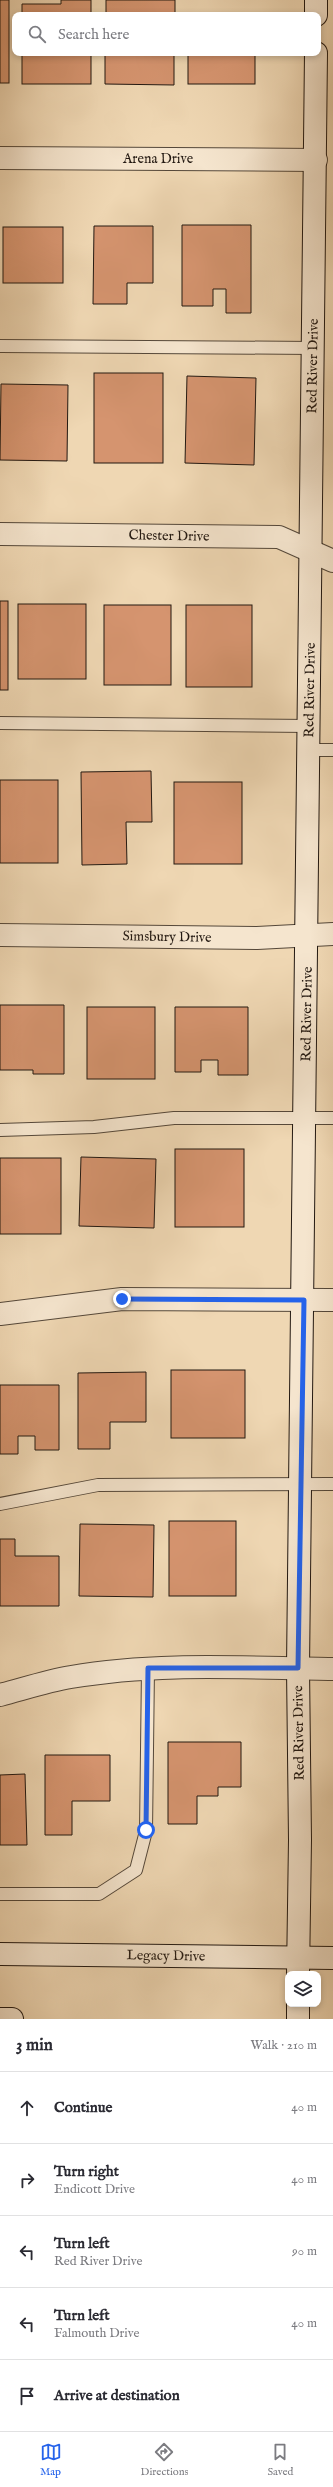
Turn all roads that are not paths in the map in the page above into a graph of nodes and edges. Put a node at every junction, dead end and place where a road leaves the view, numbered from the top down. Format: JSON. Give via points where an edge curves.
{"nodes":[{"id":1,"x":316,"y":0,"type":"edge"},
{"id":2,"x":316,"y":12,"type":"edge"},
{"id":3,"x":316,"y":56,"type":"edge"},
{"id":4,"x":0,"y":158,"type":"edge"},
{"id":5,"x":316,"y":160,"type":"junction"},
{"id":6,"x":0,"y":346,"type":"edge"},
{"id":7,"x":314,"y":348,"type":"junction"},
{"id":8,"x":0,"y":534,"type":"edge"},
{"id":9,"x":311,"y":550,"type":"junction"},
{"id":10,"x":333,"y":561,"type":"edge"},
{"id":11,"x":0,"y":722,"type":"edge"},
{"id":12,"x":310,"y":726,"type":"junction"},
{"id":13,"x":309,"y":750,"type":"junction"},
{"id":14,"x":333,"y":750,"type":"edge"},
{"id":15,"x":333,"y":934,"type":"edge"},
{"id":16,"x":0,"y":935,"type":"edge"},
{"id":17,"x":308,"y":935,"type":"junction"},
{"id":18,"x":306,"y":1118,"type":"junction"},
{"id":19,"x":333,"y":1118,"type":"edge"},
{"id":20,"x":0,"y":1130,"type":"edge"},
{"id":21,"x":304,"y":1300,"type":"junction"},
{"id":22,"x":333,"y":1300,"type":"edge"},
{"id":23,"x":0,"y":1314,"type":"edge"},
{"id":24,"x":301,"y":1483,"type":"junction"},
{"id":25,"x":333,"y":1484,"type":"edge"},
{"id":26,"x":0,"y":1504,"type":"edge"},
{"id":27,"x":148,"y":1668,"type":"junction"},
{"id":28,"x":298,"y":1668,"type":"junction"},
{"id":29,"x":333,"y":1669,"type":"edge"},
{"id":30,"x":0,"y":1695,"type":"edge"},
{"id":31,"x":0,"y":1894,"type":"edge"},
{"id":32,"x":0,"y":1954,"type":"edge"},
{"id":33,"x":333,"y":1958,"type":"edge"},
{"id":34,"x":298,"y":1966,"type":"edge"},
{"id":35,"x":298,"y":2007,"type":"edge"},
{"id":36,"x":0,"y":2019,"type":"edge"},
{"id":37,"x":12,"y":2019,"type":"edge"},
{"id":38,"x":298,"y":2019,"type":"edge"}],
"edges":[{"from":1,"to":2,"type":"street"},
{"from":3,"to":5,"type":"street","name":"Red River Drive"},
{"from":4,"to":5,"type":"street","name":"Arena Drive"},
{"from":5,"to":7,"type":"street","name":"Red River Drive"},
{"from":6,"to":7,"type":"lane"},
{"from":7,"to":9,"type":"street","name":"Red River Drive"},
{"from":8,"to":9,"type":"street","name":"Chester Drive","via":[[279,537]]},
{"from":9,"to":10,"type":"street","name":"Chester Drive"},
{"from":9,"to":12,"type":"street","name":"Red River Drive"},
{"from":11,"to":12,"type":"lane"},
{"from":12,"to":13,"type":"street","name":"Red River Drive"},
{"from":13,"to":14,"type":"lane"},
{"from":13,"to":17,"type":"street","name":"Red River Drive"},
{"from":15,"to":17,"type":"street","name":"Simsbury Drive"},
{"from":16,"to":17,"type":"street","name":"Simsbury Drive","via":[[257,938]]},
{"from":17,"to":18,"type":"street","name":"Red River Drive"},
{"from":18,"to":19,"type":"lane"},
{"from":18,"to":20,"type":"lane","via":[[174,1118],[94,1128]]},
{"from":18,"to":21,"type":"street","name":"Red River Drive"},
{"from":21,"to":22,"type":"street"},
{"from":21,"to":23,"type":"street","via":[[122,1299]]},
{"from":21,"to":24,"type":"street","name":"Red River Drive"},
{"from":24,"to":25,"type":"lane"},
{"from":24,"to":26,"type":"lane","via":[[98,1484]]},
{"from":24,"to":28,"type":"street","name":"Red River Drive"},
{"from":27,"to":28,"type":"street"},
{"from":27,"to":30,"type":"street","via":[[71,1677]]},
{"from":27,"to":31,"type":"lane","via":[[146,1830],[136,1870],[99,1894]]},
{"from":28,"to":29,"type":"street"},
{"from":28,"to":34,"type":"street","name":"Red River Drive"},
{"from":32,"to":34,"type":"street","name":"Legacy Drive"},
{"from":33,"to":34,"type":"street","name":"Legacy Drive"},
{"from":35,"to":38,"type":"street"},
{"from":36,"to":37,"type":"street"}]}
